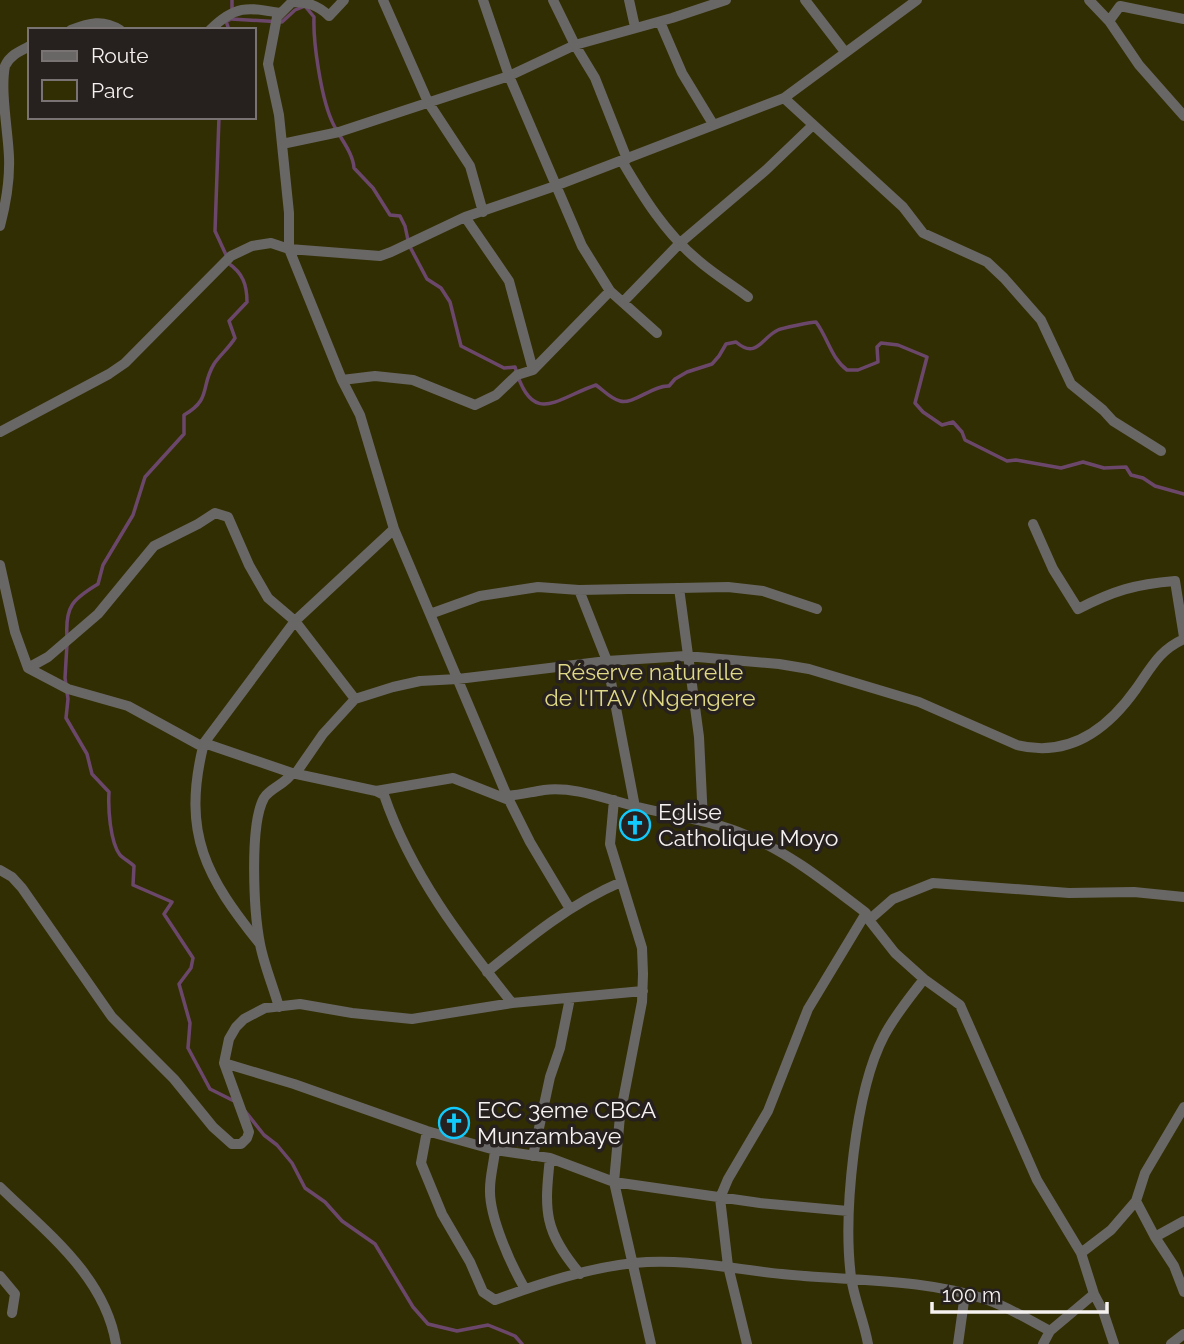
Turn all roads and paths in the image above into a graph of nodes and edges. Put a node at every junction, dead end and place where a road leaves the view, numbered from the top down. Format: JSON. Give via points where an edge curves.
{"nodes":[{"id":1,"x":282,"y":0,"type":"edge"},
{"id":2,"x":344,"y":0,"type":"edge"},
{"id":3,"x":383,"y":0,"type":"edge"},
{"id":4,"x":483,"y":0,"type":"edge"},
{"id":5,"x":553,"y":0,"type":"edge"},
{"id":6,"x":629,"y":0,"type":"edge"},
{"id":7,"x":726,"y":0,"type":"edge"},
{"id":8,"x":805,"y":0,"type":"edge"},
{"id":9,"x":917,"y":0,"type":"edge"},
{"id":10,"x":1089,"y":0,"type":"edge"},
{"id":11,"x":278,"y":19,"type":"junction"},
{"id":12,"x":1184,"y":19,"type":"edge"},
{"id":13,"x":1109,"y":21,"type":"junction"},
{"id":14,"x":660,"y":22,"type":"junction"},
{"id":15,"x":635,"y":27,"type":"junction"},
{"id":16,"x":77,"y":28,"type":"edge"},
{"id":17,"x":117,"y":28,"type":"edge"},
{"id":18,"x":212,"y":28,"type":"edge"},
{"id":19,"x":575,"y":44,"type":"junction"},
{"id":20,"x":28,"y":47,"type":"edge"},
{"id":21,"x":845,"y":52,"type":"junction"},
{"id":22,"x":509,"y":76,"type":"junction"},
{"id":23,"x":784,"y":98,"type":"junction"},
{"id":24,"x":428,"y":102,"type":"junction"},
{"id":25,"x":1184,"y":116,"type":"edge"},
{"id":26,"x":713,"y":124,"type":"junction"},
{"id":27,"x":813,"y":125,"type":"junction"},
{"id":28,"x":282,"y":144,"type":"junction"},
{"id":29,"x":624,"y":160,"type":"junction"},
{"id":30,"x":555,"y":187,"type":"junction"},
{"id":31,"x":483,"y":212,"type":"junction"},
{"id":32,"x":465,"y":217,"type":"junction"},
{"id":33,"x":0,"y":226,"type":"edge"},
{"id":34,"x":680,"y":243,"type":"junction"},
{"id":35,"x":289,"y":249,"type":"junction"},
{"id":36,"x":610,"y":291,"type":"junction"},
{"id":37,"x":748,"y":297,"type":"dead end"},
{"id":38,"x":623,"y":302,"type":"junction"},
{"id":39,"x":657,"y":332,"type":"dead end"},
{"id":40,"x":533,"y":370,"type":"junction"},
{"id":41,"x":342,"y":380,"type":"junction"},
{"id":42,"x":0,"y":432,"type":"edge"},
{"id":43,"x":1161,"y":451,"type":"dead end"},
{"id":44,"x":1033,"y":524,"type":"dead end"},
{"id":45,"x":394,"y":529,"type":"junction"},
{"id":46,"x":0,"y":565,"type":"edge"},
{"id":47,"x":679,"y":588,"type":"junction"},
{"id":48,"x":579,"y":590,"type":"junction"},
{"id":49,"x":817,"y":608,"type":"dead end"},
{"id":50,"x":430,"y":614,"type":"junction"},
{"id":51,"x":295,"y":621,"type":"junction"},
{"id":52,"x":1184,"y":638,"type":"edge"},
{"id":53,"x":686,"y":656,"type":"junction"},
{"id":54,"x":607,"y":661,"type":"junction"},
{"id":55,"x":28,"y":668,"type":"junction"},
{"id":56,"x":457,"y":679,"type":"junction"},
{"id":57,"x":355,"y":699,"type":"junction"},
{"id":58,"x":203,"y":745,"type":"junction"},
{"id":59,"x":294,"y":773,"type":"junction"},
{"id":60,"x":376,"y":791,"type":"junction"},
{"id":61,"x":508,"y":798,"type":"junction"},
{"id":62,"x":614,"y":800,"type":"junction"},
{"id":63,"x":635,"y":807,"type":"junction"},
{"id":64,"x":704,"y":821,"type":"junction"},
{"id":65,"x":0,"y":870,"type":"edge"},
{"id":66,"x":621,"y":882,"type":"junction"},
{"id":67,"x":1184,"y":897,"type":"edge"},
{"id":68,"x":570,"y":909,"type":"junction"},
{"id":69,"x":868,"y":916,"type":"junction"},
{"id":70,"x":260,"y":944,"type":"junction"},
{"id":71,"x":487,"y":972,"type":"junction"},
{"id":72,"x":924,"y":979,"type":"junction"},
{"id":73,"x":643,"y":991,"type":"junction"},
{"id":74,"x":570,"y":998,"type":"junction"},
{"id":75,"x":512,"y":1003,"type":"junction"},
{"id":76,"x":279,"y":1007,"type":"junction"},
{"id":77,"x":224,"y":1063,"type":"junction"},
{"id":78,"x":1184,"y":1107,"type":"edge"},
{"id":79,"x":427,"y":1131,"type":"junction"},
{"id":80,"x":495,"y":1150,"type":"junction"},
{"id":81,"x":533,"y":1156,"type":"junction"},
{"id":82,"x":550,"y":1158,"type":"junction"},
{"id":83,"x":614,"y":1182,"type":"junction"},
{"id":84,"x":0,"y":1187,"type":"edge"},
{"id":85,"x":720,"y":1198,"type":"junction"},
{"id":86,"x":1136,"y":1201,"type":"junction"},
{"id":87,"x":848,"y":1211,"type":"junction"},
{"id":88,"x":1184,"y":1221,"type":"edge"},
{"id":89,"x":1154,"y":1237,"type":"junction"},
{"id":90,"x":1081,"y":1253,"type":"junction"},
{"id":91,"x":631,"y":1264,"type":"junction"},
{"id":92,"x":728,"y":1266,"type":"junction"},
{"id":93,"x":580,"y":1274,"type":"junction"},
{"id":94,"x":0,"y":1276,"type":"edge"},
{"id":95,"x":851,"y":1278,"type":"junction"},
{"id":96,"x":524,"y":1289,"type":"junction"},
{"id":97,"x":1184,"y":1292,"type":"edge"},
{"id":98,"x":965,"y":1294,"type":"junction"},
{"id":99,"x":1094,"y":1294,"type":"junction"},
{"id":100,"x":12,"y":1313,"type":"dead end"},
{"id":101,"x":1050,"y":1331,"type":"junction"},
{"id":102,"x":1184,"y":1334,"type":"edge"},
{"id":103,"x":116,"y":1344,"type":"edge"},
{"id":104,"x":651,"y":1344,"type":"edge"},
{"id":105,"x":747,"y":1344,"type":"edge"},
{"id":106,"x":868,"y":1344,"type":"edge"},
{"id":107,"x":958,"y":1344,"type":"edge"},
{"id":108,"x":1043,"y":1344,"type":"edge"},
{"id":109,"x":1114,"y":1344,"type":"edge"},
{"id":110,"x":1171,"y":1344,"type":"edge"}],
"edges":[{"from":1,"to":11,"type":"street"},
{"from":2,"to":11,"type":"street","via":[[329,16],[321,8],[292,2]]},
{"from":3,"to":24,"type":"street"},
{"from":4,"to":22,"type":"street"},
{"from":5,"to":19,"type":"street"},
{"from":6,"to":15,"type":"street"},
{"from":7,"to":14,"type":"street"},
{"from":8,"to":21,"type":"street"},
{"from":9,"to":21,"type":"street"},
{"from":10,"to":13,"type":"street"},
{"from":11,"to":18,"type":"street","via":[[243,8]]},
{"from":11,"to":28,"type":"street","via":[[268,64]]},
{"from":12,"to":13,"type":"street","via":[[1120,6]]},
{"from":13,"to":25,"type":"street","via":[[1139,65]]},
{"from":14,"to":15,"type":"street"},
{"from":14,"to":26,"type":"street","via":[[682,73]]},
{"from":15,"to":19,"type":"street"},
{"from":16,"to":17,"type":"street","via":[[108,22]]},
{"from":19,"to":22,"type":"street"},
{"from":19,"to":29,"type":"street","via":[[595,78]]},
{"from":20,"to":33,"type":"street","via":[[14,54],[2,76],[9,188]]},
{"from":21,"to":23,"type":"street"},
{"from":22,"to":24,"type":"street"},
{"from":22,"to":30,"type":"street"},
{"from":23,"to":26,"type":"street"},
{"from":23,"to":27,"type":"street"},
{"from":24,"to":28,"type":"street"},
{"from":24,"to":31,"type":"street","via":[[470,166]]},
{"from":26,"to":29,"type":"street"},
{"from":27,"to":34,"type":"street"},
{"from":27,"to":43,"type":"street","via":[[903,207],[923,233],[987,262],[1041,320],[1071,384],[1113,421]]},
{"from":28,"to":35,"type":"street"},
{"from":29,"to":30,"type":"street"},
{"from":29,"to":34,"type":"street","via":[[651,209]]},
{"from":30,"to":31,"type":"street"},
{"from":30,"to":36,"type":"street","via":[[582,246]]},
{"from":31,"to":32,"type":"street"},
{"from":32,"to":35,"type":"street","via":[[380,256]]},
{"from":32,"to":40,"type":"street","via":[[509,281]]},
{"from":34,"to":37,"type":"street"},
{"from":34,"to":38,"type":"street"},
{"from":35,"to":41,"type":"street"},
{"from":35,"to":42,"type":"street","via":[[271,243],[231,256],[125,363]]},
{"from":36,"to":38,"type":"street"},
{"from":36,"to":40,"type":"street"},
{"from":38,"to":39,"type":"street"},
{"from":40,"to":41,"type":"street","via":[[517,374],[496,395],[475,405],[413,380],[375,376]]},
{"from":41,"to":45,"type":"street","via":[[359,415]]},
{"from":44,"to":52,"type":"street","via":[[1052,569],[1078,610],[1137,584],[1175,581]]},
{"from":45,"to":50,"type":"street"},
{"from":45,"to":51,"type":"street"},
{"from":46,"to":55,"type":"street"},
{"from":47,"to":48,"type":"street"},
{"from":47,"to":49,"type":"street","via":[[763,591]]},
{"from":47,"to":53,"type":"street"},
{"from":48,"to":50,"type":"street","via":[[538,587],[480,596]]},
{"from":48,"to":54,"type":"street"},
{"from":50,"to":56,"type":"street"},
{"from":51,"to":55,"type":"street","via":[[268,598],[228,517],[215,513],[154,546],[99,614]]},
{"from":51,"to":57,"type":"street"},
{"from":51,"to":58,"type":"street"},
{"from":52,"to":53,"type":"street","via":[[1158,656],[1107,724],[1087,738],[1052,749],[1017,745],[919,702],[809,669]]},
{"from":53,"to":54,"type":"street"},
{"from":53,"to":64,"type":"street"},
{"from":54,"to":56,"type":"street"},
{"from":54,"to":63,"type":"street"},
{"from":55,"to":58,"type":"street","via":[[68,689],[128,706]]},
{"from":56,"to":57,"type":"street","via":[[420,681]]},
{"from":56,"to":61,"type":"street"},
{"from":57,"to":59,"type":"street"},
{"from":58,"to":59,"type":"street"},
{"from":58,"to":70,"type":"street","via":[[194,819],[202,852],[232,909]]},
{"from":59,"to":60,"type":"street"},
{"from":59,"to":70,"type":"street","via":[[265,796],[258,817]]},
{"from":60,"to":61,"type":"street","via":[[453,779]]},
{"from":60,"to":71,"type":"street","via":[[384,795],[428,889]]},
{"from":61,"to":62,"type":"street","via":[[545,790]]},
{"from":61,"to":68,"type":"street"},
{"from":62,"to":63,"type":"street"},
{"from":62,"to":66,"type":"street","via":[[610,844]]},
{"from":63,"to":64,"type":"street"},
{"from":64,"to":69,"type":"street","via":[[770,847]]},
{"from":65,"to":77,"type":"street","via":[[22,888],[112,1017],[214,1127],[232,1144],[242,1144],[248,1132]]},
{"from":66,"to":68,"type":"street"},
{"from":66,"to":73,"type":"street","via":[[642,948]]},
{"from":67,"to":69,"type":"street","via":[[933,883],[893,899]]},
{"from":68,"to":71,"type":"street"},
{"from":69,"to":72,"type":"street","via":[[895,953]]},
{"from":69,"to":85,"type":"street","via":[[808,1009],[768,1111]]},
{"from":70,"to":76,"type":"street"},
{"from":71,"to":75,"type":"street"},
{"from":72,"to":87,"type":"street","via":[[884,1036],[873,1063]]},
{"from":72,"to":90,"type":"street","via":[[960,1005],[1037,1180]]},
{"from":73,"to":74,"type":"street"},
{"from":73,"to":83,"type":"street","via":[[620,1116]]},
{"from":74,"to":75,"type":"street"},
{"from":74,"to":81,"type":"street"},
{"from":75,"to":76,"type":"street","via":[[412,1018],[300,1004]]},
{"from":76,"to":77,"type":"street","via":[[264,1008],[236,1027]]},
{"from":77,"to":79,"type":"street"},
{"from":78,"to":86,"type":"street","via":[[1145,1173]]},
{"from":79,"to":80,"type":"street"},
{"from":79,"to":96,"type":"street","via":[[421,1163],[442,1214],[484,1292],[495,1300]]},
{"from":80,"to":81,"type":"street"},
{"from":80,"to":96,"type":"street","via":[[490,1191],[503,1244]]},
{"from":81,"to":82,"type":"street"},
{"from":82,"to":83,"type":"street"},
{"from":82,"to":93,"type":"street","via":[[545,1199],[555,1242]]},
{"from":83,"to":85,"type":"street"},
{"from":83,"to":91,"type":"street"},
{"from":84,"to":103,"type":"street","via":[[84,1273],[103,1301]]},
{"from":85,"to":87,"type":"street"},
{"from":85,"to":92,"type":"street"},
{"from":86,"to":89,"type":"street"},
{"from":86,"to":90,"type":"street","via":[[1111,1230]]},
{"from":87,"to":95,"type":"street"},
{"from":88,"to":89,"type":"street"},
{"from":89,"to":97,"type":"street","via":[[1174,1266]]},
{"from":90,"to":99,"type":"street"},
{"from":91,"to":92,"type":"street","via":[[657,1261]]},
{"from":91,"to":93,"type":"street"},
{"from":91,"to":104,"type":"street"},
{"from":92,"to":95,"type":"street"},
{"from":92,"to":105,"type":"street"},
{"from":93,"to":96,"type":"street"},
{"from":94,"to":100,"type":"street","via":[[15,1294]]},
{"from":95,"to":98,"type":"street"},
{"from":95,"to":106,"type":"street"},
{"from":98,"to":101,"type":"street","via":[[1010,1309]]},
{"from":98,"to":107,"type":"street"},
{"from":99,"to":101,"type":"street"},
{"from":99,"to":109,"type":"street"},
{"from":101,"to":108,"type":"street"},
{"from":102,"to":110,"type":"street"}]}
